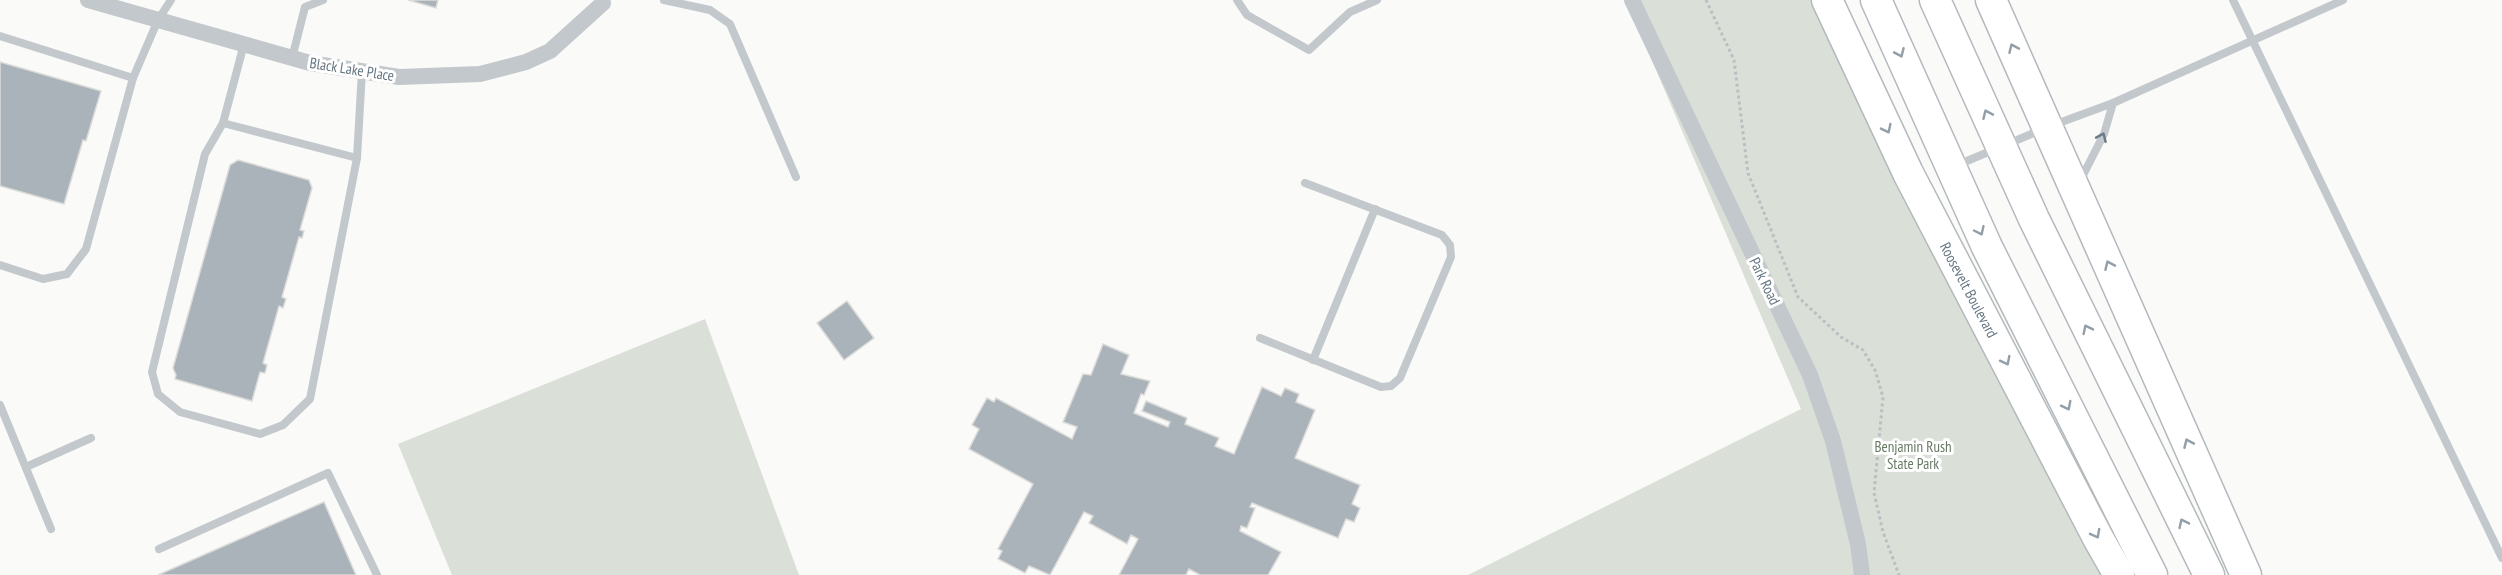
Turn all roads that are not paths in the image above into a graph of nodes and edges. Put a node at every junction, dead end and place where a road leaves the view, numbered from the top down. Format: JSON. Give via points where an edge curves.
{"nodes":[{"id":1,"x":88,"y":0,"type":"edge"},
{"id":2,"x":171,"y":0,"type":"edge"},
{"id":3,"x":323,"y":0,"type":"edge"},
{"id":4,"x":664,"y":0,"type":"edge"},
{"id":5,"x":1237,"y":0,"type":"edge"},
{"id":6,"x":1377,"y":0,"type":"edge"},
{"id":7,"x":1632,"y":0,"type":"edge"},
{"id":8,"x":1827,"y":0,"type":"edge"},
{"id":9,"x":1876,"y":0,"type":"edge"},
{"id":10,"x":1935,"y":0,"type":"edge"},
{"id":11,"x":1991,"y":0,"type":"edge"},
{"id":12,"x":2233,"y":0,"type":"edge"},
{"id":13,"x":2343,"y":0,"type":"edge"},
{"id":14,"x":604,"y":1,"type":"edge"},
{"id":15,"x":302,"y":4,"type":"edge"},
{"id":16,"x":158,"y":20,"type":"junction"},
{"id":17,"x":0,"y":36,"type":"edge"},
{"id":18,"x":2252,"y":41,"type":"junction"},
{"id":19,"x":244,"y":44,"type":"junction"},
{"id":20,"x":292,"y":58,"type":"junction"},
{"id":21,"x":362,"y":71,"type":"junction"},
{"id":22,"x":133,"y":78,"type":"junction"},
{"id":23,"x":2113,"y":104,"type":"junction"},
{"id":24,"x":223,"y":123,"type":"junction"},
{"id":25,"x":2048,"y":127,"type":"junction"},
{"id":26,"x":2001,"y":147,"type":"junction"},
{"id":27,"x":357,"y":158,"type":"junction"},
{"id":28,"x":1950,"y":168,"type":"junction"},
{"id":29,"x":796,"y":177,"type":"dead end"},
{"id":30,"x":1305,"y":183,"type":"dead end"},
{"id":31,"x":2075,"y":189,"type":"junction"},
{"id":32,"x":1375,"y":209,"type":"junction"},
{"id":33,"x":0,"y":265,"type":"edge"},
{"id":34,"x":1260,"y":338,"type":"dead end"},
{"id":35,"x":1313,"y":360,"type":"junction"},
{"id":36,"x":0,"y":405,"type":"edge"},
{"id":37,"x":91,"y":438,"type":"dead end"},
{"id":38,"x":26,"y":467,"type":"junction"},
{"id":39,"x":51,"y":529,"type":"dead end"},
{"id":40,"x":159,"y":549,"type":"dead end"},
{"id":41,"x":2502,"y":558,"type":"edge"},
{"id":42,"x":377,"y":575,"type":"edge"},
{"id":43,"x":1862,"y":575,"type":"edge"},
{"id":44,"x":2119,"y":575,"type":"edge"},
{"id":45,"x":2152,"y":575,"type":"edge"},
{"id":46,"x":2209,"y":575,"type":"edge"},
{"id":47,"x":2246,"y":575,"type":"edge"}],
"edges":[{"from":1,"to":16,"type":"street","name":"Black Lake Place"},
{"from":2,"to":16,"type":"lane"},
{"from":3,"to":15,"type":"lane"},
{"from":4,"to":29,"type":"lane","via":[[711,10],[730,24]]},
{"from":5,"to":6,"type":"lane","via":[[1247,15],[1309,50],[1350,12]]},
{"from":7,"to":43,"type":"street","name":"Park Road","via":[[1810,375],[1833,441]]},
{"from":8,"to":44,"type":"highway","name":"Roosevelt Boulevard","one_way":true,"via":[[1908,173]]},
{"from":9,"to":28,"type":"highway","one_way":true},
{"from":26,"to":10,"type":"highway","one_way":true},
{"from":25,"to":11,"type":"highway","one_way":true},
{"from":12,"to":18,"type":"lane"},
{"from":13,"to":18,"type":"lane"},
{"from":14,"to":21,"type":"street","name":"Black Lake Place","via":[[550,51],[526,62],[480,74],[399,77]]},
{"from":15,"to":20,"type":"lane"},
{"from":16,"to":19,"type":"street","name":"Black Lake Place"},
{"from":16,"to":22,"type":"lane"},
{"from":17,"to":22,"type":"lane"},
{"from":18,"to":23,"type":"lane"},
{"from":18,"to":41,"type":"lane"},
{"from":19,"to":20,"type":"street","name":"Black Lake Place"},
{"from":19,"to":24,"type":"lane"},
{"from":20,"to":21,"type":"street","name":"Black Lake Place"},
{"from":21,"to":27,"type":"lane"},
{"from":22,"to":33,"type":"lane","via":[[86,249],[67,274],[43,279]]},
{"from":23,"to":25,"type":"lane"},
{"from":31,"to":23,"type":"lane","one_way":true,"via":[[2104,134]]},
{"from":24,"to":27,"type":"lane"},
{"from":24,"to":27,"type":"lane","via":[[205,154],[152,372],[158,394],[180,412],[260,434],[283,425],[310,399]]},
{"from":25,"to":26,"type":"lane"},
{"from":25,"to":31,"type":"highway"},
{"from":26,"to":28,"type":"lane"},
{"from":46,"to":26,"type":"highway","one_way":true},
{"from":28,"to":45,"type":"highway","one_way":true},
{"from":30,"to":32,"type":"lane"},
{"from":47,"to":31,"type":"highway","one_way":true},
{"from":32,"to":35,"type":"lane"},
{"from":32,"to":35,"type":"lane","via":[[1442,235],[1450,245],[1451,257],[1400,378],[1392,386],[1380,387]]},
{"from":34,"to":35,"type":"lane"},
{"from":36,"to":38,"type":"lane"},
{"from":37,"to":38,"type":"lane"},
{"from":38,"to":39,"type":"lane"},
{"from":40,"to":42,"type":"lane","via":[[328,473]]}]}
